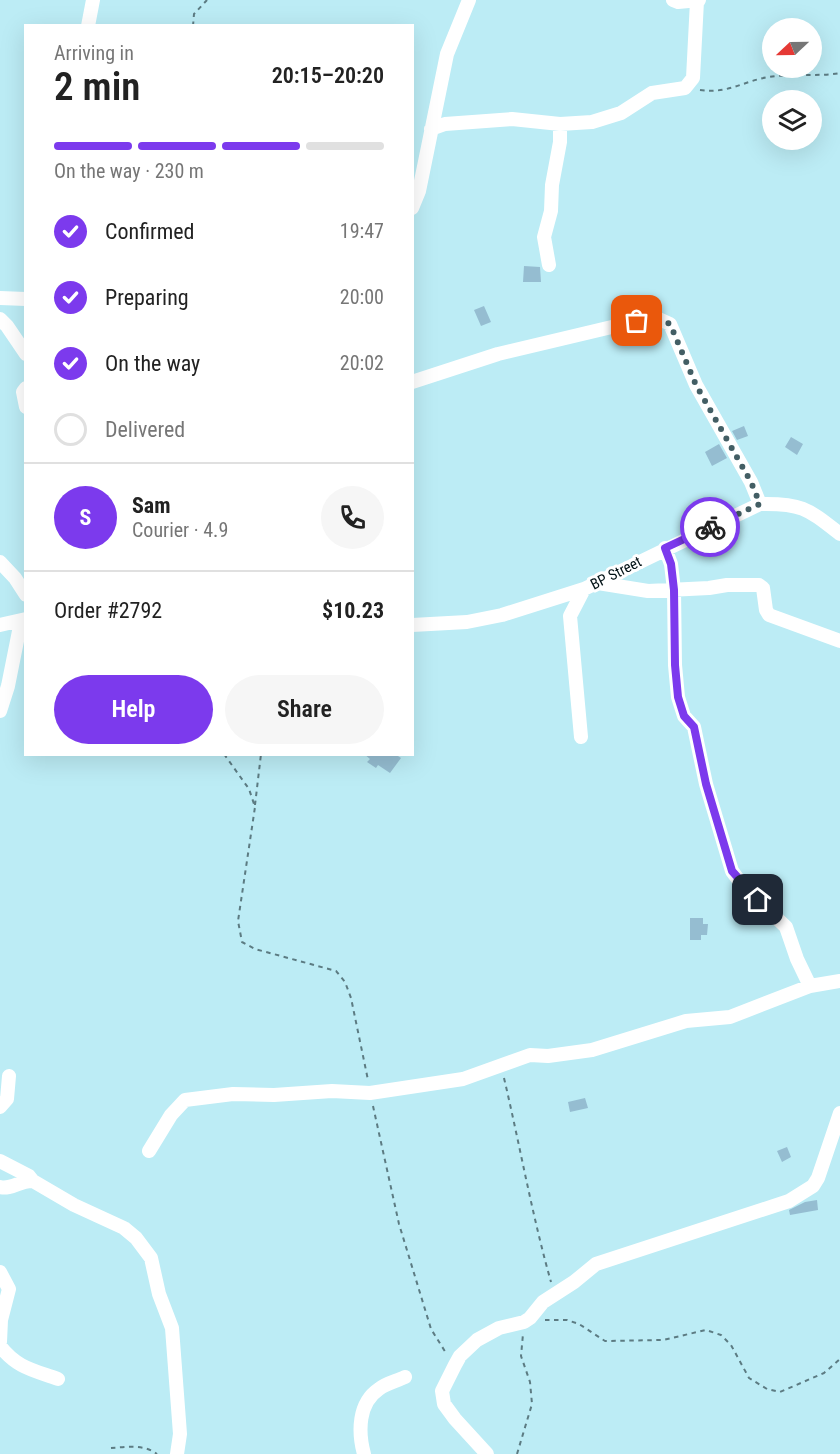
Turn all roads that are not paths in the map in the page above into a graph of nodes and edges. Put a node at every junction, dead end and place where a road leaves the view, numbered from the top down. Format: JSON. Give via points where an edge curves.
{"nodes":[{"id":1,"x":93,"y":0,"type":"edge"},
{"id":2,"x":469,"y":0,"type":"edge"},
{"id":3,"x":673,"y":0,"type":"edge"},
{"id":4,"x":698,"y":1,"type":"edge"},
{"id":5,"x":88,"y":24,"type":"edge"},
{"id":6,"x":560,"y":124,"type":"junction"},
{"id":7,"x":431,"y":129,"type":"junction"},
{"id":8,"x":414,"y":203,"type":"edge"},
{"id":9,"x":549,"y":265,"type":"dead end"},
{"id":10,"x":0,"y":298,"type":"edge"},
{"id":11,"x":24,"y":299,"type":"edge"},
{"id":12,"x":0,"y":319,"type":"edge"},
{"id":13,"x":24,"y":351,"type":"edge"},
{"id":14,"x":414,"y":381,"type":"edge"},
{"id":15,"x":760,"y":504,"type":"junction"},
{"id":16,"x":840,"y":534,"type":"edge"},
{"id":17,"x":665,"y":548,"type":"junction"},
{"id":18,"x":0,"y":562,"type":"edge"},
{"id":19,"x":598,"y":583,"type":"junction"},
{"id":20,"x":584,"y":589,"type":"junction"},
{"id":21,"x":674,"y":590,"type":"junction"},
{"id":22,"x":24,"y":592,"type":"edge"},
{"id":23,"x":23,"y":620,"type":"edge"},
{"id":24,"x":0,"y":625,"type":"edge"},
{"id":25,"x":414,"y":625,"type":"edge"},
{"id":26,"x":840,"y":641,"type":"edge"},
{"id":27,"x":0,"y":711,"type":"edge"},
{"id":28,"x":581,"y":737,"type":"dead end"},
{"id":29,"x":840,"y":981,"type":"edge"},
{"id":30,"x":810,"y":986,"type":"junction"},
{"id":31,"x":9,"y":1076,"type":"dead end"},
{"id":32,"x":0,"y":1107,"type":"edge"},
{"id":33,"x":840,"y":1113,"type":"edge"},
{"id":34,"x":149,"y":1151,"type":"dead end"},
{"id":35,"x":0,"y":1161,"type":"edge"},
{"id":36,"x":33,"y":1181,"type":"junction"},
{"id":37,"x":0,"y":1187,"type":"edge"},
{"id":38,"x":0,"y":1272,"type":"edge"},
{"id":39,"x":0,"y":1344,"type":"edge"},
{"id":40,"x":405,"y":1377,"type":"dead end"},
{"id":41,"x":58,"y":1379,"type":"dead end"},
{"id":42,"x":177,"y":1454,"type":"edge"},
{"id":43,"x":364,"y":1454,"type":"edge"},
{"id":44,"x":487,"y":1454,"type":"edge"}],
"edges":[{"from":1,"to":5,"type":"street"},
{"from":2,"to":7,"type":"street","via":[[447,54]]},
{"from":3,"to":4,"type":"street"},
{"from":4,"to":6,"type":"street","via":[[693,78],[685,88],[652,93],[621,113],[592,122]]},
{"from":6,"to":7,"type":"street","via":[[512,119],[445,124]]},
{"from":6,"to":9,"type":"street","via":[[551,211],[544,237]]},
{"from":7,"to":8,"type":"street"},
{"from":10,"to":11,"type":"street"},
{"from":12,"to":13,"type":"street"},
{"from":14,"to":15,"type":"street","via":[[498,354],[659,319],[670,324],[696,385]]},
{"from":15,"to":16,"type":"street","name":"BP Street","via":[[788,503],[811,512]]},
{"from":15,"to":17,"type":"street","name":"BP Street"},
{"from":17,"to":19,"type":"street","name":"BP Street"},
{"from":17,"to":21,"type":"street"},
{"from":18,"to":22,"type":"street"},
{"from":19,"to":20,"type":"street","name":"BP Street"},
{"from":19,"to":21,"type":"street","via":[[648,591]]},
{"from":20,"to":25,"type":"street","name":"BP Street","via":[[502,615],[467,622]]},
{"from":20,"to":28,"type":"street","via":[[570,616]]},
{"from":21,"to":26,"type":"street","via":[[759,585],[770,615]]},
{"from":21,"to":30,"type":"street","via":[[678,697],[684,716],[694,727],[732,871],[786,927]]},
{"from":23,"to":24,"type":"street"},
{"from":23,"to":27,"type":"street"},
{"from":29,"to":30,"type":"street"},
{"from":30,"to":34,"type":"street","via":[[730,1017],[686,1021],[592,1050],[530,1055],[464,1078],[370,1093],[233,1094],[185,1100]]},
{"from":31,"to":32,"type":"street","via":[[7,1100]]},
{"from":33,"to":44,"type":"street","via":[[813,1186],[789,1201],[596,1264],[543,1302],[527,1320],[499,1328],[477,1340],[460,1356],[442,1391],[444,1404]]},
{"from":35,"to":36,"type":"street"},
{"from":36,"to":37,"type":"street"},
{"from":36,"to":42,"type":"street","via":[[124,1228],[151,1258],[172,1328],[180,1434]]},
{"from":38,"to":39,"type":"street","via":[[9,1289]]},
{"from":39,"to":41,"type":"street","via":[[10,1359],[22,1367]]},
{"from":40,"to":43,"type":"street","via":[[379,1388],[364,1407]]}]}
